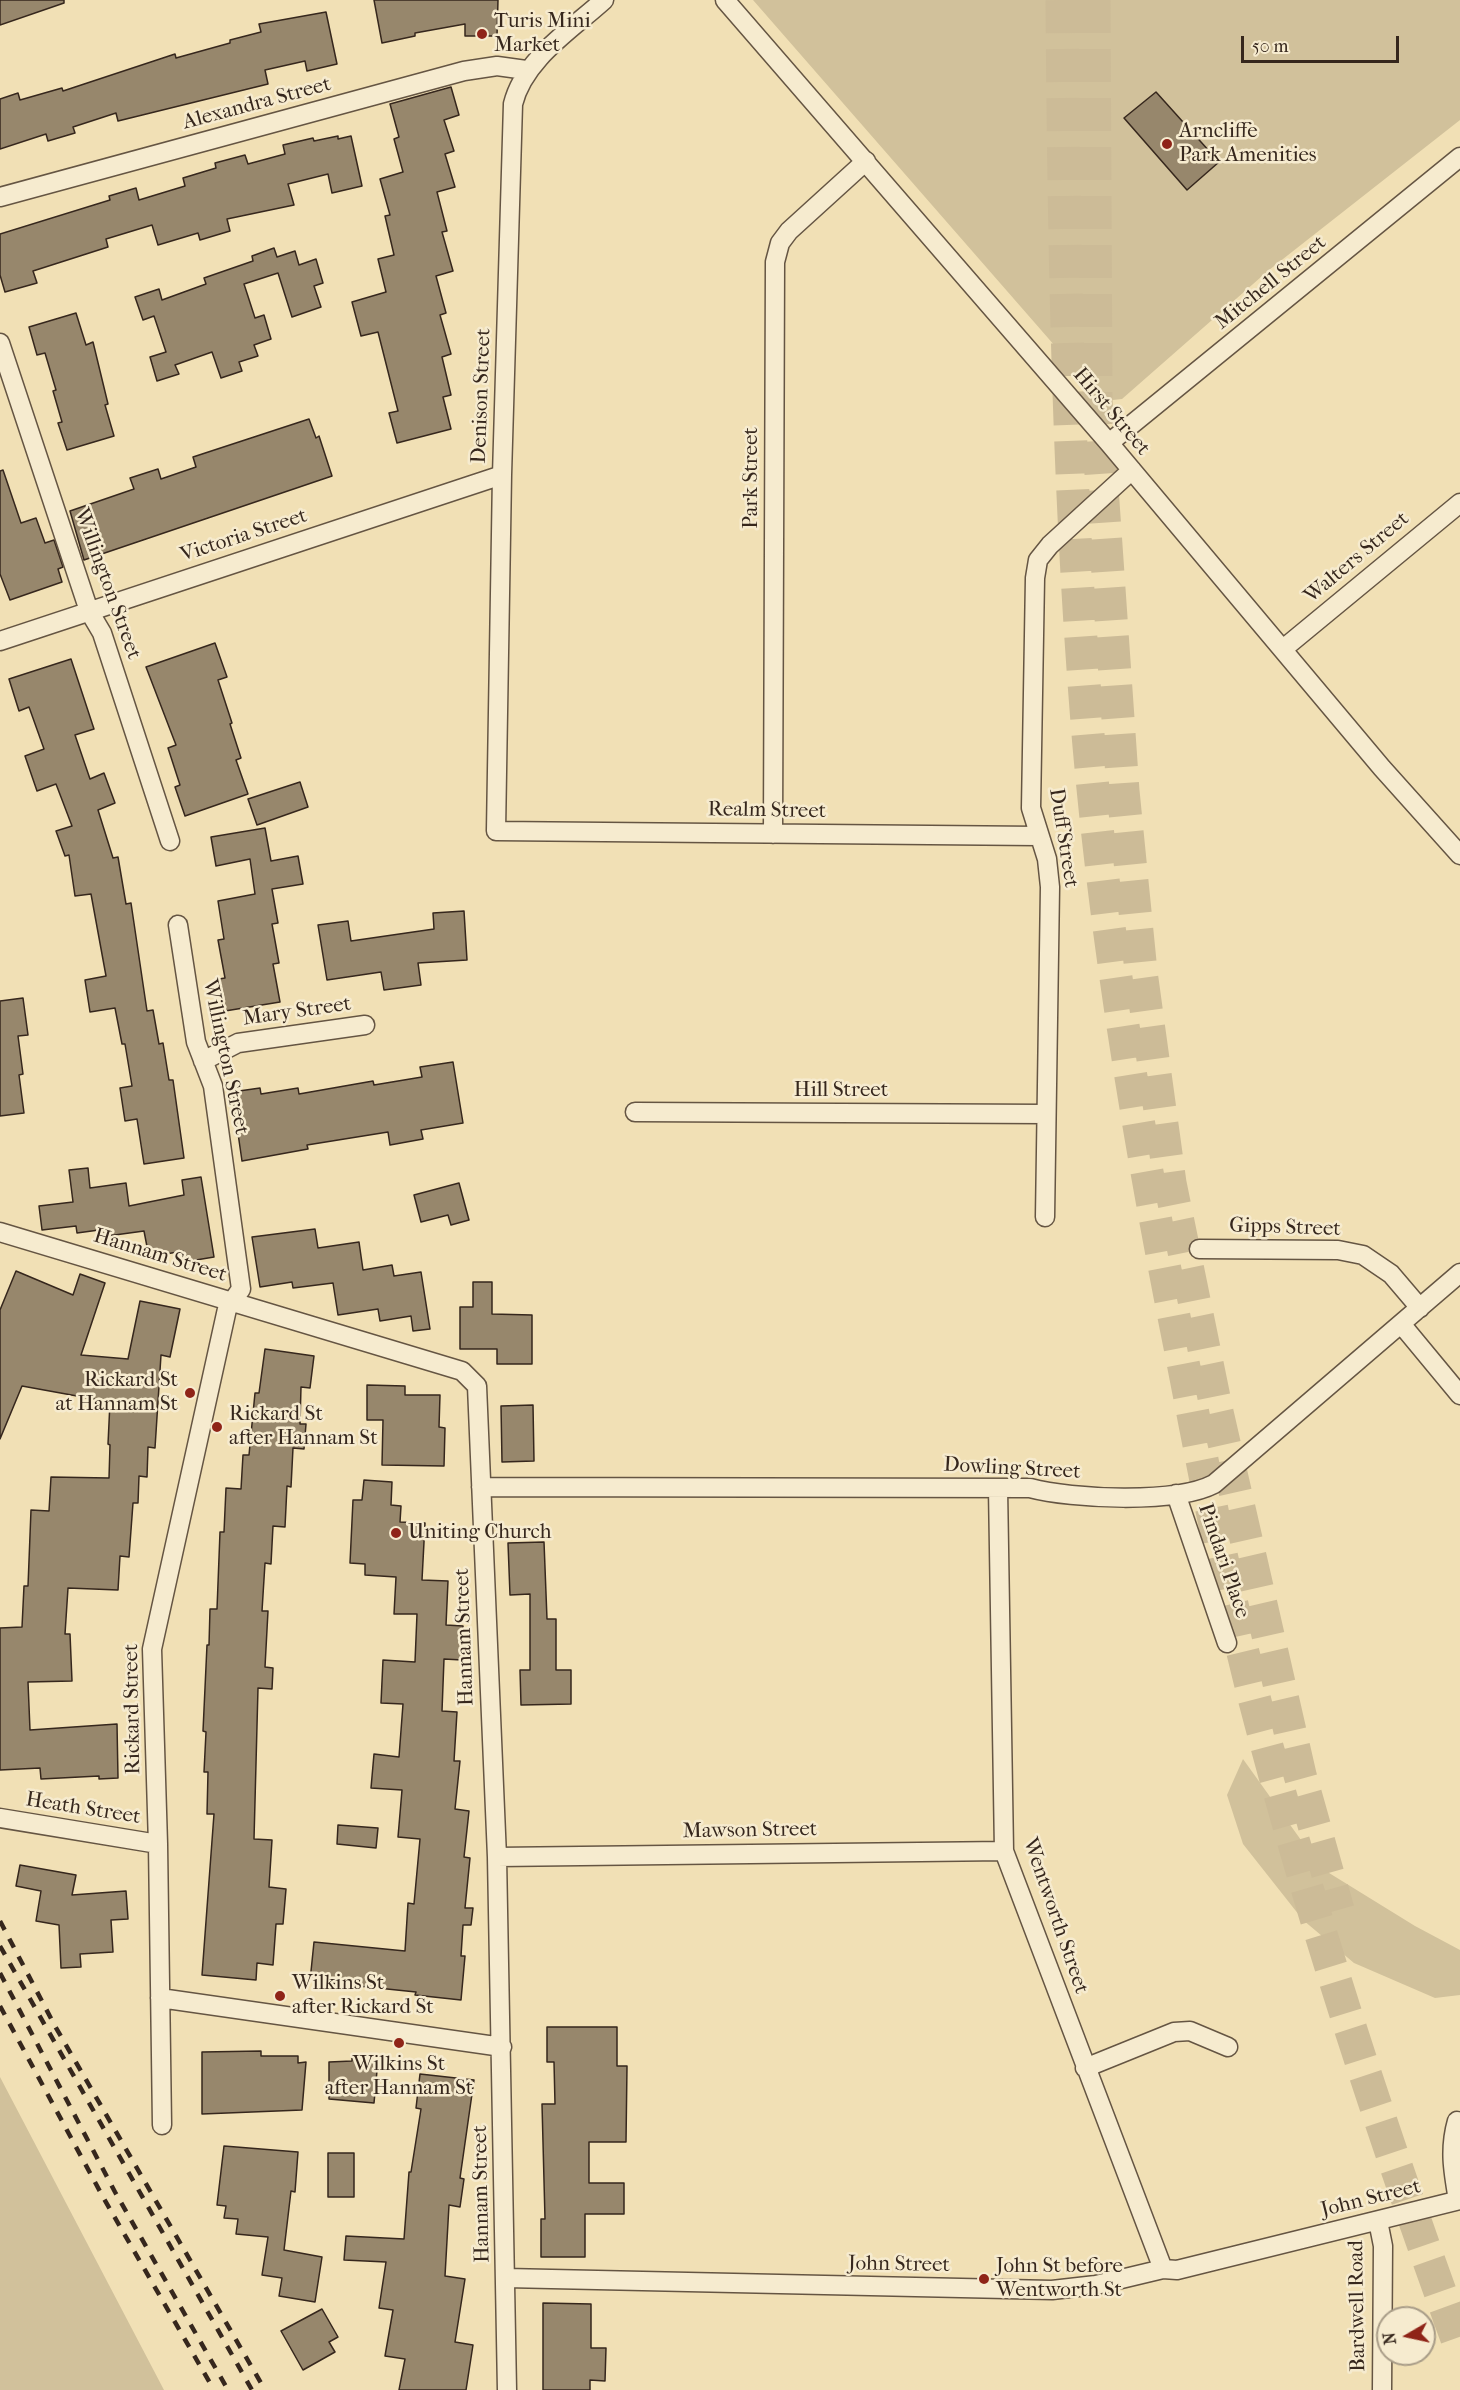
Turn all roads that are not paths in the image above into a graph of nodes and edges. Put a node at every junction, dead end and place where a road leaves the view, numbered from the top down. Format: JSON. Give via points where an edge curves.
{"nodes":[{"id":1,"x":604,"y":0,"type":"edge"},
{"id":2,"x":725,"y":0,"type":"edge"},
{"id":3,"x":526,"y":70,"type":"junction"},
{"id":4,"x":1460,"y":158,"type":"edge"},
{"id":5,"x":866,"y":161,"type":"junction"},
{"id":6,"x":0,"y":197,"type":"edge"},
{"id":7,"x":0,"y":344,"type":"edge"},
{"id":8,"x":1109,"y":443,"type":"junction"},
{"id":9,"x":1132,"y":470,"type":"junction"},
{"id":10,"x":502,"y":475,"type":"junction"},
{"id":11,"x":1460,"y":503,"type":"edge"},
{"id":12,"x":89,"y":611,"type":"junction"},
{"id":13,"x":0,"y":641,"type":"edge"},
{"id":14,"x":1283,"y":649,"type":"junction"},
{"id":15,"x":496,"y":831,"type":"joint"},
{"id":16,"x":773,"y":834,"type":"junction"},
{"id":17,"x":1038,"y":836,"type":"junction"},
{"id":18,"x":170,"y":841,"type":"dead end"},
{"id":19,"x":1460,"y":855,"type":"edge"},
{"id":20,"x":178,"y":925,"type":"dead end"},
{"id":21,"x":365,"y":1025,"type":"dead end"},
{"id":22,"x":203,"y":1060,"type":"junction"},
{"id":23,"x":635,"y":1112,"type":"dead end"},
{"id":24,"x":1046,"y":1114,"type":"junction"},
{"id":25,"x":1045,"y":1217,"type":"dead end"},
{"id":26,"x":0,"y":1232,"type":"edge"},
{"id":27,"x":1199,"y":1249,"type":"dead end"},
{"id":28,"x":1460,"y":1273,"type":"edge"},
{"id":29,"x":232,"y":1302,"type":"junction"},
{"id":30,"x":1420,"y":1308,"type":"junction"},
{"id":31,"x":1402,"y":1324,"type":"junction"},
{"id":32,"x":1460,"y":1395,"type":"edge"},
{"id":33,"x":481,"y":1487,"type":"junction"},
{"id":34,"x":998,"y":1488,"type":"junction"},
{"id":35,"x":1176,"y":1494,"type":"junction"},
{"id":36,"x":1227,"y":1643,"type":"dead end"},
{"id":37,"x":0,"y":1818,"type":"edge"},
{"id":38,"x":158,"y":1844,"type":"junction"},
{"id":39,"x":1004,"y":1851,"type":"junction"},
{"id":40,"x":497,"y":1857,"type":"junction"},
{"id":41,"x":160,"y":1998,"type":"junction"},
{"id":42,"x":502,"y":2047,"type":"junction"},
{"id":43,"x":1228,"y":2048,"type":"dead end"},
{"id":44,"x":1085,"y":2067,"type":"junction"},
{"id":45,"x":1457,"y":2121,"type":"dead end"},
{"id":46,"x":162,"y":2125,"type":"dead end"},
{"id":47,"x":1459,"y":2200,"type":"edge"},
{"id":48,"x":1378,"y":2221,"type":"junction"},
{"id":49,"x":1164,"y":2269,"type":"junction"},
{"id":50,"x":506,"y":2278,"type":"junction"},
{"id":51,"x":507,"y":2390,"type":"edge"},
{"id":52,"x":1382,"y":2390,"type":"edge"}],
"edges":[{"from":1,"to":3,"type":"street","name":"Denison Street"},
{"from":2,"to":5,"type":"street","name":"Hirst Street"},
{"from":3,"to":6,"type":"street","name":"Alexandra Street","via":[[497,66],[464,70]]},
{"from":3,"to":10,"type":"street","name":"Denison Street","via":[[513,104]]},
{"from":4,"to":8,"type":"street","name":"Mitchell Street"},
{"from":5,"to":8,"type":"street","name":"Hirst Street"},
{"from":5,"to":16,"type":"street","name":"Park Street","via":[[789,231],[780,243],[775,262]]},
{"from":7,"to":12,"type":"street","name":"Willington Street"},
{"from":8,"to":9,"type":"street","name":"Hirst Street"},
{"from":9,"to":14,"type":"street","name":"Hirst Street"},
{"from":9,"to":17,"type":"street","name":"Duff Street","via":[[1038,560],[1031,808]]},
{"from":10,"to":12,"type":"street","name":"Victoria Street"},
{"from":10,"to":15,"type":"street","name":"Denison Street"},
{"from":11,"to":14,"type":"street","name":"Walters Street"},
{"from":12,"to":13,"type":"street","name":"Victoria Street"},
{"from":12,"to":18,"type":"street","name":"Willington Street","via":[[102,633]]},
{"from":14,"to":19,"type":"street","name":"Hirst Street"},
{"from":15,"to":16,"type":"street","name":"Realm Street"},
{"from":16,"to":17,"type":"street","name":"Realm Street"},
{"from":17,"to":24,"type":"street","name":"Duff Street","via":[[1047,860],[1050,886]]},
{"from":20,"to":22,"type":"street","name":"Willington Street","via":[[196,1042]]},
{"from":21,"to":22,"type":"street","name":"Mary Street","via":[[238,1043]]},
{"from":22,"to":29,"type":"street","name":"Willington Street","via":[[213,1086],[241,1289]]},
{"from":23,"to":24,"type":"street","name":"Hill Street"},
{"from":24,"to":25,"type":"street","name":"Duff Street"},
{"from":26,"to":29,"type":"street","name":"Hannam Street"},
{"from":27,"to":30,"type":"street","name":"Gipps Street","via":[[1338,1250],[1363,1255],[1391,1274]]},
{"from":28,"to":30,"type":"street","name":"Dowling Street"},
{"from":29,"to":33,"type":"street","name":"Hannam Street","via":[[469,1375],[478,1393]]},
{"from":29,"to":38,"type":"street","name":"Rickard Street","via":[[227,1309],[154,1632]]},
{"from":30,"to":31,"type":"street","name":"Dowling Street"},
{"from":31,"to":32,"type":"street"},
{"from":31,"to":35,"type":"street","name":"Dowling Street","via":[[1214,1484],[1200,1491]]},
{"from":33,"to":34,"type":"street","name":"Dowling Street"},
{"from":33,"to":40,"type":"street","name":"Hannam Street"},
{"from":34,"to":35,"type":"street","name":"Dowling Street","via":[[1136,1497]]},
{"from":34,"to":39,"type":"street","name":"Wentworth Street"},
{"from":35,"to":36,"type":"street","name":"Pindari Place"},
{"from":37,"to":38,"type":"street","name":"Heath Street"},
{"from":38,"to":41,"type":"street","name":"Rickard Street"},
{"from":39,"to":40,"type":"street","name":"Mawson Street"},
{"from":39,"to":44,"type":"street","name":"Wentworth Street"},
{"from":40,"to":42,"type":"street","name":"Hannam Street"},
{"from":41,"to":42,"type":"street"},
{"from":41,"to":46,"type":"street","name":"Rickard Street"},
{"from":42,"to":50,"type":"street","name":"Hannam Street"},
{"from":43,"to":44,"type":"street","via":[[1190,2031],[1174,2032]]},
{"from":44,"to":49,"type":"street","name":"Wentworth Street"},
{"from":45,"to":47,"type":"street","via":[[1450,2158]]},
{"from":47,"to":48,"type":"street","name":"John Street"},
{"from":48,"to":49,"type":"street","name":"John Street","via":[[1178,2270]]},
{"from":48,"to":52,"type":"street","name":"Bardwell Road","via":[[1383,2257]]},
{"from":49,"to":50,"type":"street","name":"John Street","via":[[1096,2285],[1052,2290]]},
{"from":50,"to":51,"type":"street","name":"Hannam Street"}]}
